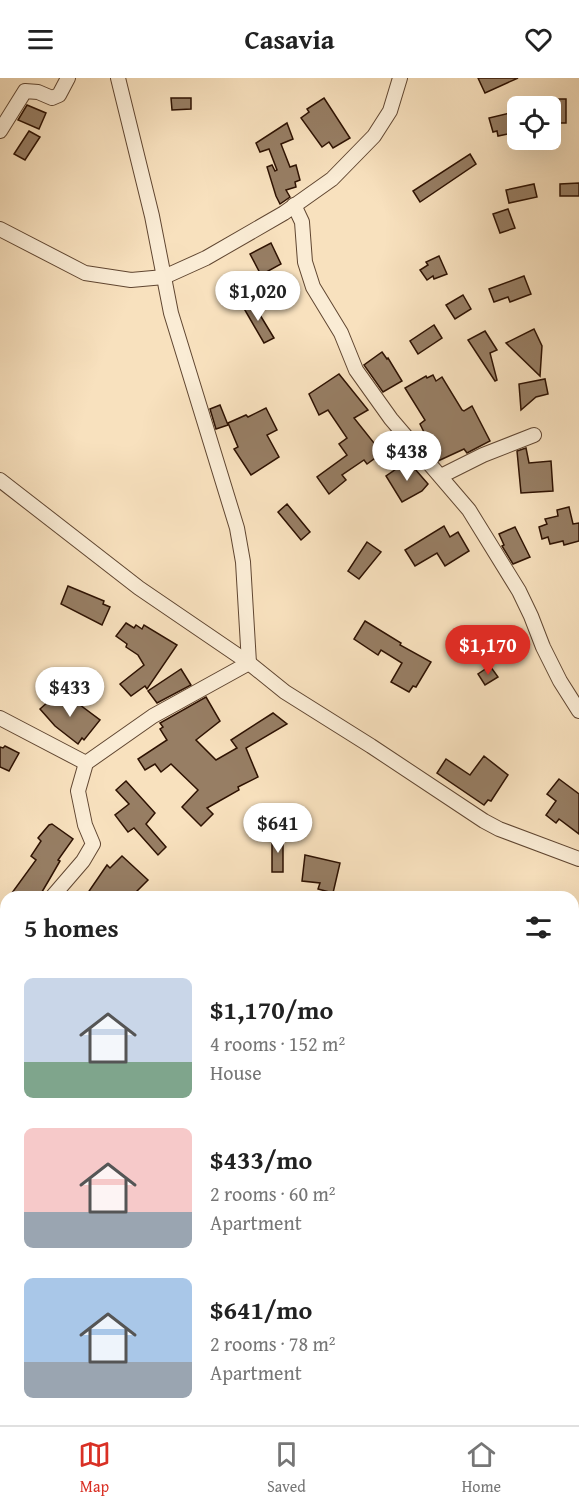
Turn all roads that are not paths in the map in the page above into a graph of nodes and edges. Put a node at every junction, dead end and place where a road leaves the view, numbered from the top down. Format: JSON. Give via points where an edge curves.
{"nodes":[{"id":1,"x":68,"y":78,"type":"edge"},
{"id":2,"x":118,"y":78,"type":"edge"},
{"id":3,"x":400,"y":78,"type":"edge"},
{"id":4,"x":0,"y":131,"type":"edge"},
{"id":5,"x":294,"y":205,"type":"junction"},
{"id":6,"x":0,"y":229,"type":"edge"},
{"id":7,"x":164,"y":277,"type":"junction"},
{"id":8,"x":534,"y":435,"type":"dead end"},
{"id":9,"x":441,"y":476,"type":"junction"},
{"id":10,"x":0,"y":480,"type":"edge"},
{"id":11,"x":249,"y":663,"type":"junction"},
{"id":12,"x":579,"y":711,"type":"edge"},
{"id":13,"x":0,"y":718,"type":"edge"},
{"id":14,"x":86,"y":763,"type":"junction"},
{"id":15,"x":579,"y":859,"type":"edge"},
{"id":16,"x":57,"y":891,"type":"edge"}],
"edges":[{"from":1,"to":4,"type":"street","via":[[59,95],[52,98],[25,92]]},
{"from":2,"to":7,"type":"street"},
{"from":3,"to":5,"type":"street","via":[[390,111],[374,136],[332,179]]},
{"from":5,"to":7,"type":"street","via":[[206,258]]},
{"from":5,"to":9,"type":"street","via":[[302,222],[304,262],[313,287],[341,333],[356,370]]},
{"from":6,"to":7,"type":"street","via":[[85,273],[131,280]]},
{"from":7,"to":11,"type":"street","via":[[171,313],[237,528]]},
{"from":8,"to":9,"type":"street"},
{"from":9,"to":12,"type":"street","via":[[469,510],[519,591],[552,664]]},
{"from":10,"to":11,"type":"street","via":[[139,588]]},
{"from":11,"to":14,"type":"street","via":[[153,716]]},
{"from":11,"to":15,"type":"street","via":[[285,692],[484,821]]},
{"from":13,"to":14,"type":"street"},
{"from":14,"to":16,"type":"street","via":[[78,791],[93,844]]}]}
